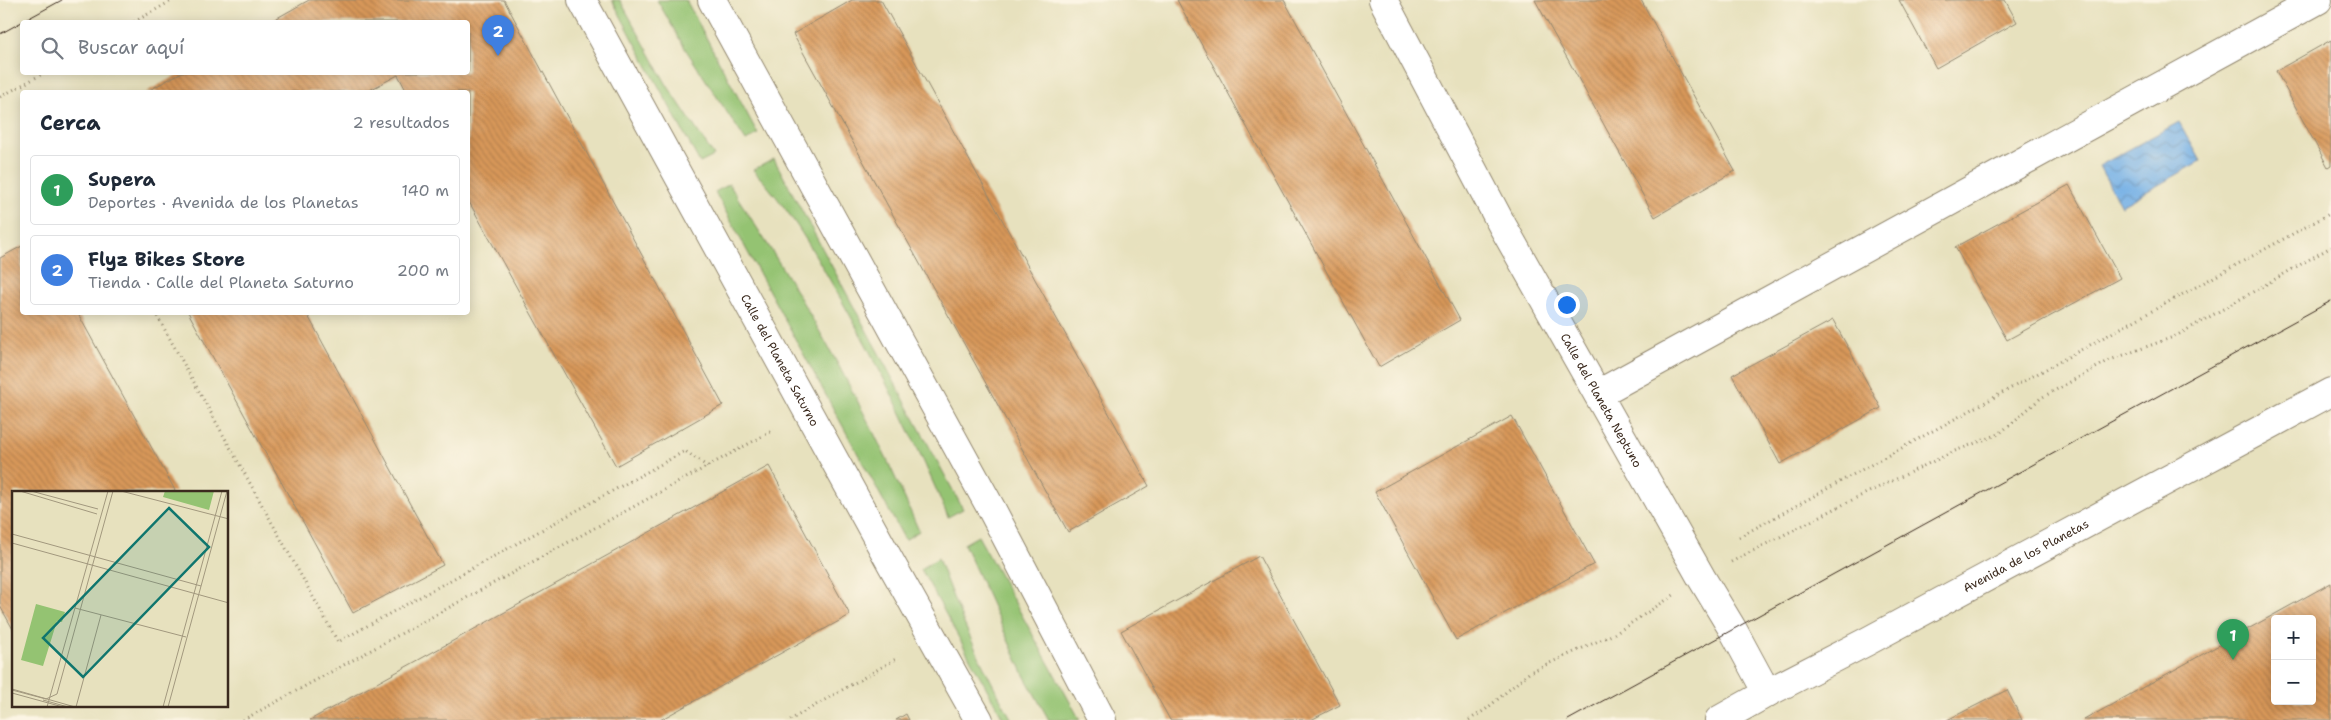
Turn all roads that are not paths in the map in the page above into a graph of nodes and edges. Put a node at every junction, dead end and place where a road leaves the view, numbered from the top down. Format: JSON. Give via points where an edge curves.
{"nodes":[{"id":1,"x":582,"y":0,"type":"edge"},
{"id":2,"x":712,"y":0,"type":"edge"},
{"id":3,"x":1382,"y":0,"type":"edge"},
{"id":4,"x":2318,"y":0,"type":"edge"},
{"id":5,"x":2331,"y":392,"type":"edge"},
{"id":6,"x":1598,"y":394,"type":"junction"},
{"id":7,"x":1766,"y":693,"type":"junction"},
{"id":8,"x":979,"y":720,"type":"edge"},
{"id":9,"x":1102,"y":720,"type":"edge"},
{"id":10,"x":1719,"y":720,"type":"edge"}],
"edges":[{"from":1,"to":8,"type":"street","name":"Calle del Planeta Saturno"},
{"from":2,"to":9,"type":"street","via":[[992,510]]},
{"from":3,"to":6,"type":"street","name":"Calle del Planeta Neptuno"},
{"from":4,"to":6,"type":"street"},
{"from":5,"to":7,"type":"street","name":"Avenida de los Planetas"},
{"from":6,"to":7,"type":"street","name":"Calle del Planeta Neptuno"},
{"from":7,"to":10,"type":"street","name":"Avenida de los Planetas"}]}
